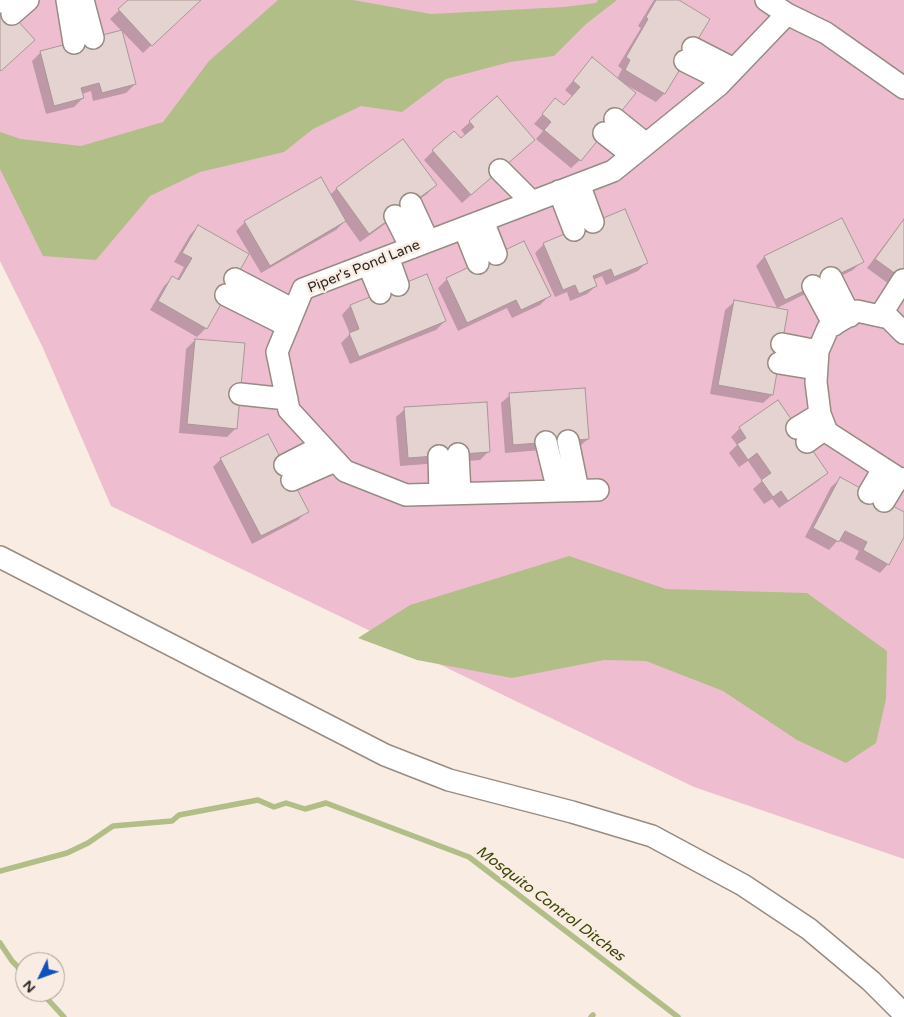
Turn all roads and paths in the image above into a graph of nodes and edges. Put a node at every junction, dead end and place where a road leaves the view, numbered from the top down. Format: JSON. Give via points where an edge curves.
{"nodes":[{"id":1,"x":28,"y":0,"type":"edge"},
{"id":2,"x":67,"y":0,"type":"edge"},
{"id":3,"x":83,"y":0,"type":"edge"},
{"id":4,"x":766,"y":0,"type":"edge"},
{"id":5,"x":5,"y":5,"type":"edge"},
{"id":6,"x":787,"y":14,"type":"junction"},
{"id":7,"x":689,"y":55,"type":"dead end"},
{"id":8,"x":729,"y":75,"type":"junction"},
{"id":9,"x":904,"y":88,"type":"edge"},
{"id":10,"x":609,"y":126,"type":"dead end"},
{"id":11,"x":639,"y":150,"type":"junction"},
{"id":12,"x":500,"y":170,"type":"dead end"},
{"id":13,"x":579,"y":184,"type":"junction"},
{"id":14,"x":559,"y":192,"type":"junction"},
{"id":15,"x":532,"y":202,"type":"junction"},
{"id":16,"x":403,"y":210,"type":"dead end"},
{"id":17,"x":473,"y":224,"type":"junction"},
{"id":18,"x":420,"y":245,"type":"junction"},
{"id":19,"x":388,"y":257,"type":"junction"},
{"id":20,"x":487,"y":259,"type":"dead end"},
{"id":21,"x":368,"y":264,"type":"junction"},
{"id":22,"x":904,"y":280,"type":"edge"},
{"id":23,"x":822,"y":282,"type":"dead end"},
{"id":24,"x":230,"y":287,"type":"dead end"},
{"id":25,"x":291,"y":318,"type":"junction"},
{"id":26,"x":842,"y":320,"type":"junction"},
{"id":27,"x":896,"y":323,"type":"edge"},
{"id":28,"x":781,"y":354,"type":"dead end"},
{"id":29,"x":817,"y":360,"type":"junction"},
{"id":30,"x":241,"y":387,"type":"dead end"},
{"id":31,"x":285,"y":391,"type":"junction"},
{"id":32,"x":822,"y":421,"type":"junction"},
{"id":33,"x":802,"y":435,"type":"dead end"},
{"id":34,"x":568,"y":440,"type":"dead end"},
{"id":35,"x":546,"y":442,"type":"dead end"},
{"id":36,"x":329,"y":453,"type":"junction"},
{"id":37,"x":448,"y":455,"type":"dead end"},
{"id":38,"x":288,"y":472,"type":"dead end"},
{"id":39,"x":895,"y":475,"type":"edge"},
{"id":40,"x":578,"y":490,"type":"junction"},
{"id":41,"x":450,"y":494,"type":"junction"},
{"id":42,"x":877,"y":497,"type":"dead end"},
{"id":43,"x":0,"y":557,"type":"edge"},
{"id":44,"x":904,"y":1014,"type":"edge"}],
"edges":[{"from":1,"to":5,"type":"street"},
{"from":2,"to":3,"type":"street","via":[[84,40]]},
{"from":4,"to":6,"type":"street"},
{"from":6,"to":8,"type":"street","name":"Piper's Pond Lane"},
{"from":6,"to":9,"type":"street","via":[[826,33]]},
{"from":7,"to":8,"type":"street"},
{"from":8,"to":11,"type":"street","name":"Piper's Pond Lane"},
{"from":10,"to":11,"type":"street"},
{"from":11,"to":13,"type":"street","name":"Piper's Pond Lane","via":[[613,171]]},
{"from":12,"to":15,"type":"street"},
{"from":13,"to":14,"type":"street","name":"Piper's Pond Lane"},
{"from":13,"to":14,"type":"street","via":[[584,226]]},
{"from":14,"to":15,"type":"street","name":"Piper's Pond Lane"},
{"from":15,"to":17,"type":"street","name":"Piper's Pond Lane"},
{"from":16,"to":18,"type":"street"},
{"from":17,"to":18,"type":"street","name":"Piper's Pond Lane"},
{"from":17,"to":20,"type":"street"},
{"from":18,"to":19,"type":"street","name":"Piper's Pond Lane"},
{"from":19,"to":21,"type":"street","name":"Piper's Pond Lane"},
{"from":19,"to":21,"type":"street","via":[[389,289]]},
{"from":21,"to":25,"type":"street","name":"Piper's Pond Lane","via":[[303,289]]},
{"from":22,"to":27,"type":"street"},
{"from":23,"to":26,"type":"street"},
{"from":24,"to":25,"type":"street"},
{"from":25,"to":31,"type":"street","name":"Piper's Pond Lane","via":[[277,352]]},
{"from":26,"to":27,"type":"street","via":[[857,311]]},
{"from":26,"to":29,"type":"street","via":[[828,328]]},
{"from":28,"to":29,"type":"street"},
{"from":29,"to":32,"type":"street","via":[[816,382]]},
{"from":30,"to":31,"type":"street"},
{"from":31,"to":36,"type":"street","name":"Piper's Pond Lane","via":[[289,410]]},
{"from":32,"to":33,"type":"street"},
{"from":32,"to":39,"type":"street","via":[[827,432]]},
{"from":34,"to":40,"type":"street"},
{"from":35,"to":40,"type":"street"},
{"from":36,"to":38,"type":"street"},
{"from":36,"to":41,"type":"street","name":"Piper's Pond Lane","via":[[345,471],[406,494]]},
{"from":37,"to":41,"type":"street"},
{"from":39,"to":42,"type":"street"},
{"from":40,"to":41,"type":"street","name":"Piper's Pond Lane"},
{"from":43,"to":44,"type":"street","via":[[385,755],[449,780],[652,836],[743,885],[808,929],[872,981]]}]}
